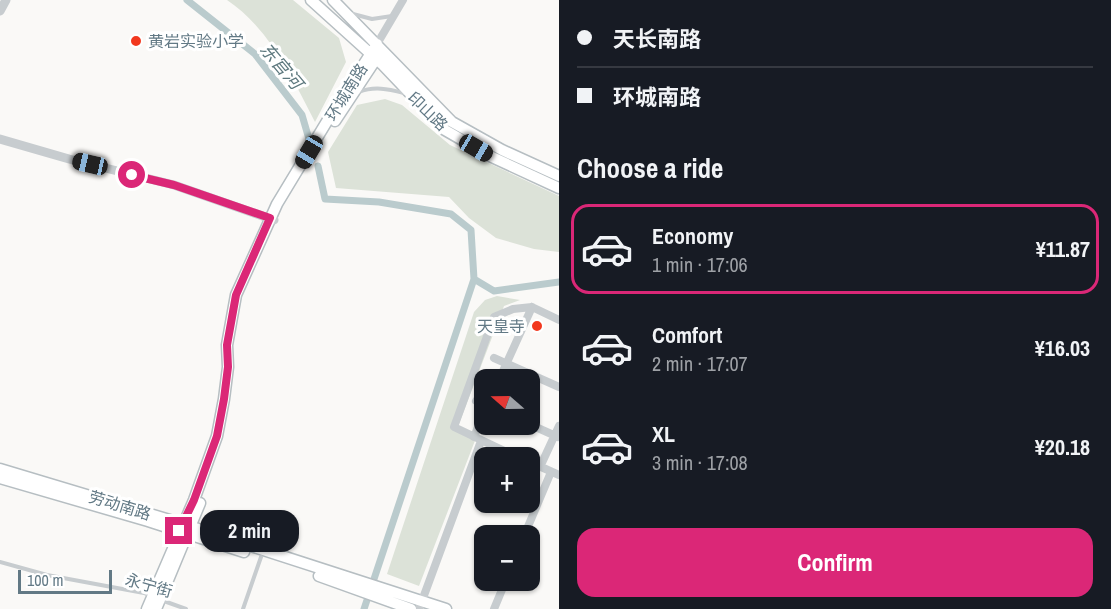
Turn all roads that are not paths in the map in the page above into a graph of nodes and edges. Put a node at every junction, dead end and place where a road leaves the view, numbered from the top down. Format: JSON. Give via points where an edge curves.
{"nodes":[{"id":1,"x":6,"y":0,"type":"edge"},
{"id":2,"x":311,"y":0,"type":"edge"},
{"id":3,"x":403,"y":0,"type":"edge"},
{"id":4,"x":336,"y":3,"type":"edge"},
{"id":5,"x":0,"y":11,"type":"edge"},
{"id":6,"x":393,"y":15,"type":"junction"},
{"id":7,"x":377,"y":44,"type":"junction"},
{"id":8,"x":373,"y":56,"type":"junction"},
{"id":9,"x":352,"y":94,"type":"junction"},
{"id":10,"x":410,"y":94,"type":"junction"},
{"id":11,"x":0,"y":139,"type":"edge"},
{"id":12,"x":559,"y":176,"type":"edge"},
{"id":13,"x":559,"y":188,"type":"edge"},
{"id":14,"x":272,"y":219,"type":"junction"},
{"id":15,"x":532,"y":306,"type":"junction"},
{"id":16,"x":559,"y":320,"type":"edge"},
{"id":17,"x":494,"y":358,"type":"dead end"},
{"id":18,"x":507,"y":363,"type":"junction"},
{"id":19,"x":504,"y":369,"type":"edge"},
{"id":20,"x":559,"y":387,"type":"edge"},
{"id":21,"x":559,"y":426,"type":"edge"},
{"id":22,"x":540,"y":429,"type":"edge"},
{"id":23,"x":478,"y":435,"type":"edge"},
{"id":24,"x":557,"y":436,"type":"edge"},
{"id":25,"x":477,"y":439,"type":"junction"},
{"id":26,"x":495,"y":447,"type":"edge"},
{"id":27,"x":540,"y":467,"type":"joint"},
{"id":28,"x":0,"y":469,"type":"edge"},
{"id":29,"x":555,"y":473,"type":"edge"},
{"id":30,"x":0,"y":478,"type":"edge"},
{"id":31,"x":529,"y":525,"type":"edge"},
{"id":32,"x":185,"y":529,"type":"junction"},
{"id":33,"x":261,"y":557,"type":"junction"},
{"id":34,"x":0,"y":562,"type":"edge"},
{"id":35,"x":349,"y":582,"type":"junction"},
{"id":36,"x":501,"y":591,"type":"edge"},
{"id":37,"x":380,"y":593,"type":"junction"},
{"id":38,"x":156,"y":602,"type":"edge"},
{"id":39,"x":420,"y":605,"type":"edge"},
{"id":40,"x":147,"y":609,"type":"edge"},
{"id":41,"x":186,"y":609,"type":"edge"},
{"id":42,"x":243,"y":609,"type":"edge"},
{"id":43,"x":411,"y":609,"type":"edge"},
{"id":44,"x":446,"y":609,"type":"edge"},
{"id":45,"x":494,"y":609,"type":"edge"}],
"edges":[{"from":1,"to":5,"type":"street"},
{"from":2,"to":8,"type":"main road","name":"印山路"},
{"from":3,"to":6,"type":"street"},
{"from":4,"to":6,"type":"lane","via":[[356,16],[372,19]]},
{"from":4,"to":7,"type":"main road","name":"印山路"},
{"from":6,"to":7,"type":"street"},
{"from":7,"to":8,"type":"main road","name":"环城南路"},
{"from":7,"to":12,"type":"main road","name":"印山路","via":[[452,122]]},
{"from":8,"to":9,"type":"main road"},
{"from":8,"to":10,"type":"main road","name":"印山路"},
{"from":8,"to":14,"type":"main road","name":"环城南路"},
{"from":9,"to":10,"type":"lane","via":[[380,88]]},
{"from":9,"to":14,"type":"main road"},
{"from":10,"to":13,"type":"main road","name":"印山路","via":[[445,130]]},
{"from":11,"to":14,"type":"street","via":[[174,185]]},
{"from":14,"to":32,"type":"main road","name":"环城南路","via":[[236,295],[217,436]]},
{"from":15,"to":16,"type":"street"},
{"from":15,"to":18,"type":"street"},
{"from":15,"to":25,"type":"street","via":[[494,317],[454,427]]},
{"from":17,"to":18,"type":"street"},
{"from":18,"to":19,"type":"street"},
{"from":18,"to":20,"type":"street"},
{"from":21,"to":24,"type":"street"},
{"from":22,"to":24,"type":"street"},
{"from":23,"to":25,"type":"street"},
{"from":24,"to":27,"type":"street"},
{"from":25,"to":26,"type":"street"},
{"from":25,"to":39,"type":"street"},
{"from":27,"to":29,"type":"street"},
{"from":28,"to":32,"type":"main road","name":"劳动南路"},
{"from":29,"to":31,"type":"street"},
{"from":30,"to":32,"type":"main road","name":"劳动南路"},
{"from":32,"to":33,"type":"main road","name":"劳动南路"},
{"from":32,"to":35,"type":"main road","name":"劳动南路"},
{"from":32,"to":38,"type":"main road","name":"环城南路"},
{"from":33,"to":35,"type":"main road","name":"劳动南路"},
{"from":33,"to":42,"type":"lane"},
{"from":34,"to":38,"type":"lane","name":"永宁街","via":[[144,593]]},
{"from":35,"to":37,"type":"main road"},
{"from":36,"to":45,"type":"street"},
{"from":37,"to":39,"type":"main road"},
{"from":37,"to":43,"type":"main road"},
{"from":38,"to":40,"type":"main road","name":"环城南路"},
{"from":38,"to":41,"type":"lane","name":"永宁街"},
{"from":39,"to":44,"type":"main road"}]}
